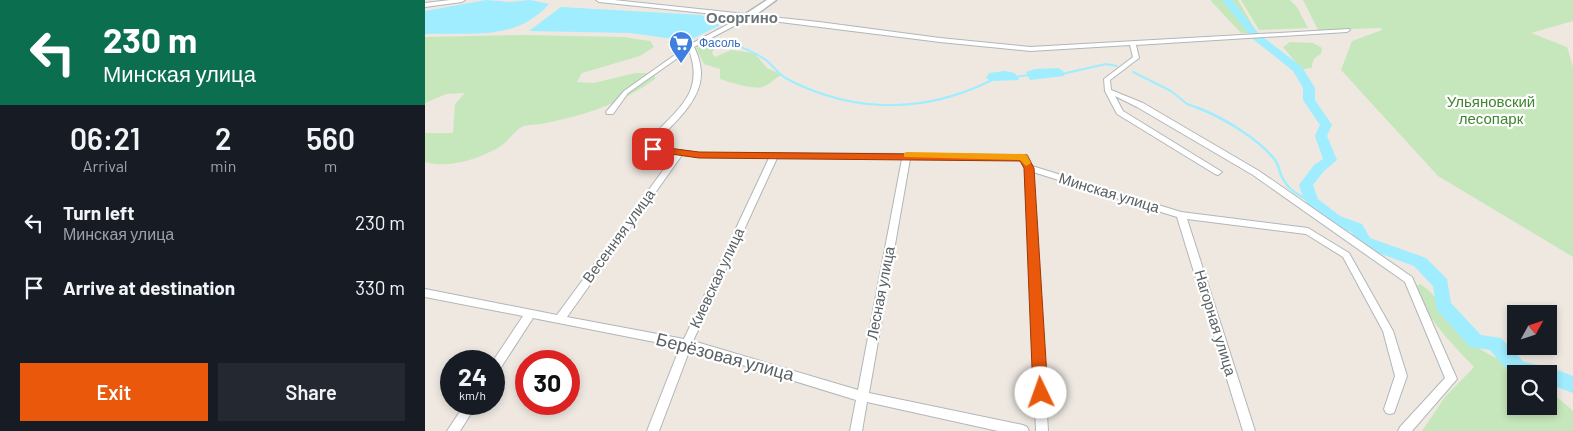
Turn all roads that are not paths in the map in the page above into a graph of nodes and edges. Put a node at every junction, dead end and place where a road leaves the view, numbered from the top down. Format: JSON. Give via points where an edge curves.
{"nodes":[{"id":1,"x":462,"y":0,"type":"edge"},
{"id":2,"x":599,"y":0,"type":"edge"},
{"id":3,"x":773,"y":0,"type":"edge"},
{"id":4,"x":425,"y":5,"type":"edge"},
{"id":5,"x":747,"y":17,"type":"junction"},
{"id":6,"x":1347,"y":30,"type":"dead end"},
{"id":7,"x":1132,"y":42,"type":"junction"},
{"id":8,"x":691,"y":46,"type":"junction"},
{"id":9,"x":1108,"y":91,"type":"junction"},
{"id":10,"x":610,"y":112,"type":"dead end"},
{"id":11,"x":679,"y":154,"type":"junction"},
{"id":12,"x":774,"y":155,"type":"junction"},
{"id":13,"x":907,"y":155,"type":"junction"},
{"id":14,"x":1029,"y":168,"type":"junction"},
{"id":15,"x":1218,"y":172,"type":"dead end"},
{"id":16,"x":1181,"y":215,"type":"junction"},
{"id":17,"x":425,"y":293,"type":"edge"},
{"id":18,"x":530,"y":314,"type":"junction"},
{"id":19,"x":559,"y":319,"type":"junction"},
{"id":20,"x":687,"y":344,"type":"junction"},
{"id":21,"x":505,"y":352,"type":"edge"},
{"id":22,"x":861,"y":396,"type":"junction"},
{"id":23,"x":1390,"y":409,"type":"dead end"},
{"id":24,"x":464,"y":415,"type":"edge"},
{"id":25,"x":453,"y":431,"type":"edge"},
{"id":26,"x":653,"y":431,"type":"edge"},
{"id":27,"x":855,"y":431,"type":"edge"},
{"id":28,"x":1023,"y":431,"type":"edge"},
{"id":29,"x":1042,"y":431,"type":"edge"},
{"id":30,"x":1249,"y":431,"type":"edge"},
{"id":31,"x":1404,"y":431,"type":"edge"}],
"edges":[{"from":1,"to":4,"type":"street"},
{"from":2,"to":5,"type":"street"},
{"from":3,"to":5,"type":"street"},
{"from":5,"to":7,"type":"street","via":[[1030,49]]},
{"from":5,"to":8,"type":"street"},
{"from":6,"to":7,"type":"street"},
{"from":7,"to":9,"type":"street","via":[[1136,58],[1107,79]]},
{"from":8,"to":10,"type":"street","via":[[626,92]]},
{"from":8,"to":11,"type":"street","name":"Минская улица","via":[[699,74],[697,83],[685,104],[653,142],[653,149]]},
{"from":9,"to":15,"type":"street","via":[[1120,112]]},
{"from":9,"to":31,"type":"street","via":[[1140,105],[1256,173],[1409,280],[1451,379]]},
{"from":11,"to":12,"type":"street","name":"Минская улица"},
{"from":11,"to":19,"type":"street","name":"Весенняя улица"},
{"from":12,"to":13,"type":"street","name":"Минская улица"},
{"from":12,"to":20,"type":"street","name":"Киевская улица"},
{"from":13,"to":14,"type":"street","name":"Минская улица","via":[[1024,157]]},
{"from":13,"to":22,"type":"street","name":"Лесная улица"},
{"from":14,"to":16,"type":"street","name":"Минская улица"},
{"from":14,"to":29,"type":"street"},
{"from":16,"to":23,"type":"street","name":"Минская улица","via":[[1308,231],[1346,255],[1388,331],[1401,376]]},
{"from":16,"to":30,"type":"street","name":"Нагорная улица"},
{"from":17,"to":18,"type":"street","name":"Берёзовая улица"},
{"from":18,"to":19,"type":"street","name":"Берёзовая улица"},
{"from":18,"to":21,"type":"street"},
{"from":19,"to":20,"type":"street","name":"Берёзовая улица"},
{"from":20,"to":22,"type":"street","name":"Берёзовая улица"},
{"from":20,"to":26,"type":"street","name":"Киевская улица"},
{"from":22,"to":27,"type":"street","name":"Лесная улица"},
{"from":22,"to":28,"type":"street","name":"Берёзовая улица"},
{"from":24,"to":25,"type":"street"}]}
